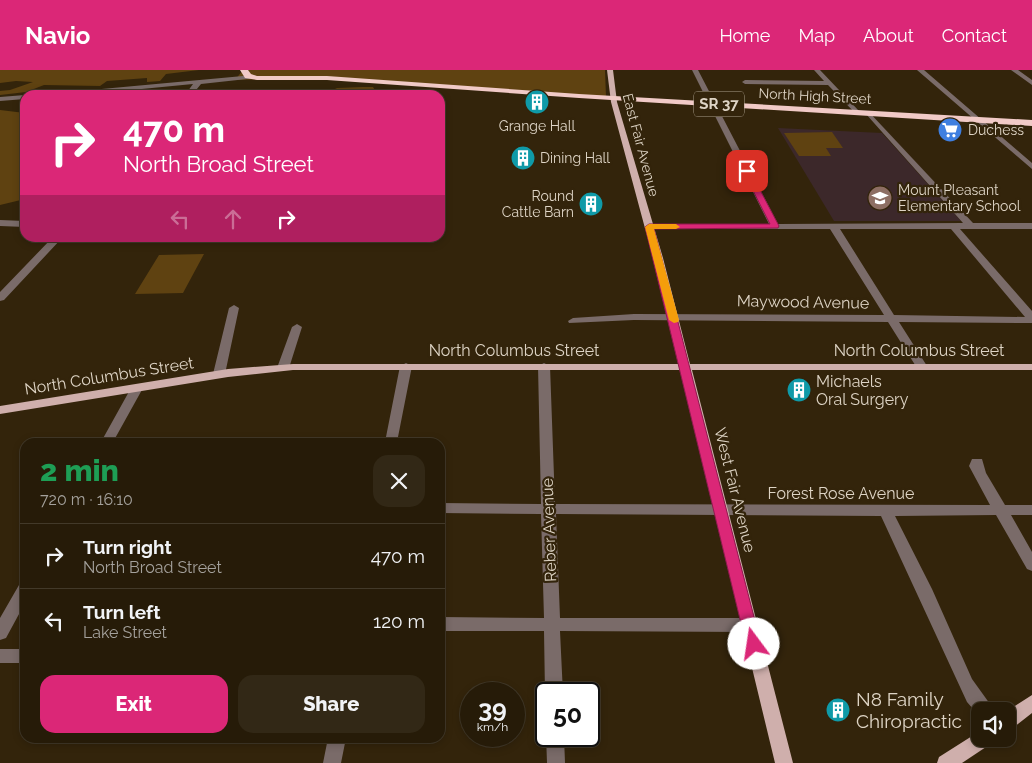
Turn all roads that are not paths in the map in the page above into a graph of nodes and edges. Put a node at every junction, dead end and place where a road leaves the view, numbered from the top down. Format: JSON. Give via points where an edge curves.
{"nodes":[{"id":1,"x":244,"y":70,"type":"edge"},
{"id":2,"x":610,"y":70,"type":"edge"},
{"id":3,"x":695,"y":70,"type":"edge"},
{"id":4,"x":817,"y":70,"type":"edge"},
{"id":5,"x":920,"y":70,"type":"edge"},
{"id":6,"x":1014,"y":70,"type":"edge"},
{"id":7,"x":254,"y":77,"type":"junction"},
{"id":8,"x":199,"y":82,"type":"junction"},
{"id":9,"x":745,"y":82,"type":"dead end"},
{"id":10,"x":1032,"y":82,"type":"edge"},
{"id":11,"x":829,"y":83,"type":"junction"},
{"id":12,"x":112,"y":90,"type":"edge"},
{"id":13,"x":192,"y":90,"type":"edge"},
{"id":14,"x":20,"y":97,"type":"edge"},
{"id":15,"x":613,"y":98,"type":"junction"},
{"id":16,"x":0,"y":99,"type":"edge"},
{"id":17,"x":713,"y":104,"type":"junction"},
{"id":18,"x":857,"y":112,"type":"junction"},
{"id":19,"x":868,"y":113,"type":"junction"},
{"id":20,"x":977,"y":119,"type":"junction"},
{"id":21,"x":1032,"y":123,"type":"edge"},
{"id":22,"x":1032,"y":167,"type":"edge"},
{"id":23,"x":0,"y":224,"type":"edge"},
{"id":24,"x":20,"y":224,"type":"edge"},
{"id":25,"x":775,"y":226,"type":"junction"},
{"id":26,"x":833,"y":226,"type":"junction"},
{"id":27,"x":953,"y":226,"type":"junction"},
{"id":28,"x":970,"y":226,"type":"junction"},
{"id":29,"x":1032,"y":226,"type":"edge"},
{"id":30,"x":649,"y":227,"type":"junction"},
{"id":31,"x":53,"y":242,"type":"edge"},
{"id":32,"x":0,"y":298,"type":"edge"},
{"id":33,"x":234,"y":308,"type":"dead end"},
{"id":34,"x":673,"y":318,"type":"junction"},
{"id":35,"x":892,"y":318,"type":"junction"},
{"id":36,"x":1032,"y":319,"type":"edge"},
{"id":37,"x":573,"y":321,"type":"dead end"},
{"id":38,"x":298,"y":327,"type":"dead end"},
{"id":39,"x":406,"y":366,"type":"junction"},
{"id":40,"x":544,"y":366,"type":"junction"},
{"id":41,"x":685,"y":366,"type":"junction"},
{"id":42,"x":921,"y":366,"type":"junction"},
{"id":43,"x":1032,"y":367,"type":"edge"},
{"id":44,"x":283,"y":368,"type":"junction"},
{"id":45,"x":219,"y":374,"type":"junction"},
{"id":46,"x":137,"y":388,"type":"junction"},
{"id":47,"x":0,"y":410,"type":"edge"},
{"id":48,"x":109,"y":438,"type":"edge"},
{"id":49,"x":392,"y":438,"type":"edge"},
{"id":50,"x":977,"y":462,"type":"dead end"},
{"id":51,"x":445,"y":508,"type":"edge"},
{"id":52,"x":549,"y":509,"type":"junction"},
{"id":53,"x":720,"y":510,"type":"junction"},
{"id":54,"x":885,"y":510,"type":"junction"},
{"id":55,"x":1001,"y":510,"type":"junction"},
{"id":56,"x":1032,"y":510,"type":"edge"},
{"id":57,"x":1032,"y":565,"type":"edge"},
{"id":58,"x":20,"y":595,"type":"edge"},
{"id":59,"x":7,"y":610,"type":"edge"},
{"id":60,"x":445,"y":624,"type":"edge"},
{"id":61,"x":552,"y":625,"type":"junction"},
{"id":62,"x":749,"y":625,"type":"junction"},
{"id":63,"x":0,"y":633,"type":"edge"},
{"id":64,"x":0,"y":656,"type":"edge"},
{"id":65,"x":20,"y":656,"type":"edge"},
{"id":66,"x":554,"y":682,"type":"edge"},
{"id":67,"x":978,"y":702,"type":"edge"},
{"id":68,"x":1032,"y":703,"type":"edge"},
{"id":69,"x":1016,"y":715,"type":"edge"},
{"id":70,"x":336,"y":743,"type":"edge"},
{"id":71,"x":971,"y":746,"type":"edge"},
{"id":72,"x":555,"y":747,"type":"edge"},
{"id":73,"x":332,"y":763,"type":"edge"},
{"id":74,"x":556,"y":763,"type":"edge"},
{"id":75,"x":784,"y":763,"type":"edge"},
{"id":76,"x":946,"y":763,"type":"edge"}],
"edges":[{"from":1,"to":7,"type":"highway","via":[[245,74]]},
{"from":2,"to":15,"type":"main road","name":"East Fair Avenue"},
{"from":3,"to":17,"type":"street"},
{"from":4,"to":11,"type":"street"},
{"from":5,"to":20,"type":"street"},
{"from":6,"to":10,"type":"street"},
{"from":7,"to":8,"type":"street","name":"North High Street"},
{"from":7,"to":15,"type":"highway","name":"North High Street","number":"SR 37","via":[[327,78]]},
{"from":8,"to":12,"type":"street","name":"North High Street"},
{"from":8,"to":13,"type":"street"},
{"from":9,"to":11,"type":"street"},
{"from":11,"to":18,"type":"street"},
{"from":14,"to":16,"type":"street"},
{"from":15,"to":17,"type":"highway","name":"North High Street","number":"SR 37"},
{"from":15,"to":30,"type":"main road","name":"East Fair Avenue"},
{"from":17,"to":18,"type":"highway","name":"North High Street","number":"SR 37"},
{"from":17,"to":25,"type":"street"},
{"from":18,"to":19,"type":"highway","name":"North High Street","number":"SR 37"},
{"from":19,"to":20,"type":"highway","name":"North High Street","number":"SR 37"},
{"from":19,"to":28,"type":"street"},
{"from":20,"to":21,"type":"highway","name":"North High Street","number":"SR 37"},
{"from":20,"to":22,"type":"street"},
{"from":23,"to":24,"type":"street"},
{"from":25,"to":26,"type":"street"},
{"from":25,"to":30,"type":"street"},
{"from":26,"to":27,"type":"street"},
{"from":26,"to":35,"type":"street"},
{"from":27,"to":28,"type":"street"},
{"from":27,"to":36,"type":"street"},
{"from":28,"to":29,"type":"street"},
{"from":30,"to":34,"type":"main road","name":"West Fair Avenue"},
{"from":31,"to":32,"type":"street"},
{"from":33,"to":45,"type":"street"},
{"from":34,"to":35,"type":"street","name":"Maywood Avenue"},
{"from":34,"to":37,"type":"street","name":"Maywood Avenue"},
{"from":34,"to":41,"type":"main road","name":"West Fair Avenue"},
{"from":35,"to":36,"type":"street","name":"Maywood Avenue"},
{"from":35,"to":42,"type":"street"},
{"from":38,"to":44,"type":"street"},
{"from":39,"to":40,"type":"main road","name":"North Columbus Street"},
{"from":39,"to":44,"type":"main road","name":"North Columbus Street"},
{"from":39,"to":49,"type":"street"},
{"from":40,"to":41,"type":"main road","name":"North Columbus Street"},
{"from":40,"to":52,"type":"street","name":"Reber Avenue"},
{"from":41,"to":42,"type":"main road","name":"North Columbus Street"},
{"from":41,"to":53,"type":"main road","name":"West Fair Avenue"},
{"from":42,"to":43,"type":"main road","name":"North Columbus Street"},
{"from":44,"to":45,"type":"main road","name":"North Columbus Street"},
{"from":45,"to":46,"type":"main road","name":"North Columbus Street"},
{"from":46,"to":47,"type":"main road","name":"North Columbus Street"},
{"from":46,"to":48,"type":"street"},
{"from":50,"to":55,"type":"street","via":[[979,473]]},
{"from":51,"to":52,"type":"street","name":"Forest Rose Avenue"},
{"from":52,"to":53,"type":"street","name":"Forest Rose Avenue"},
{"from":52,"to":61,"type":"street","name":"Reber Avenue"},
{"from":53,"to":54,"type":"street","name":"Forest Rose Avenue"},
{"from":53,"to":62,"type":"main road","name":"West Fair Avenue"},
{"from":54,"to":55,"type":"street","name":"Forest Rose Avenue"},
{"from":54,"to":67,"type":"street","via":[[966,684]]},
{"from":55,"to":56,"type":"street","name":"Forest Rose Avenue"},
{"from":55,"to":57,"type":"street"},
{"from":58,"to":59,"type":"street"},
{"from":59,"to":63,"type":"street"},
{"from":60,"to":61,"type":"street"},
{"from":61,"to":62,"type":"street"},
{"from":61,"to":66,"type":"street","name":"Reber Avenue"},
{"from":62,"to":75,"type":"main road","name":"West Fair Avenue"},
{"from":64,"to":65,"type":"street"},
{"from":68,"to":69,"type":"main road"},
{"from":70,"to":73,"type":"street"},
{"from":71,"to":76,"type":"main road"},
{"from":72,"to":74,"type":"street"}]}
